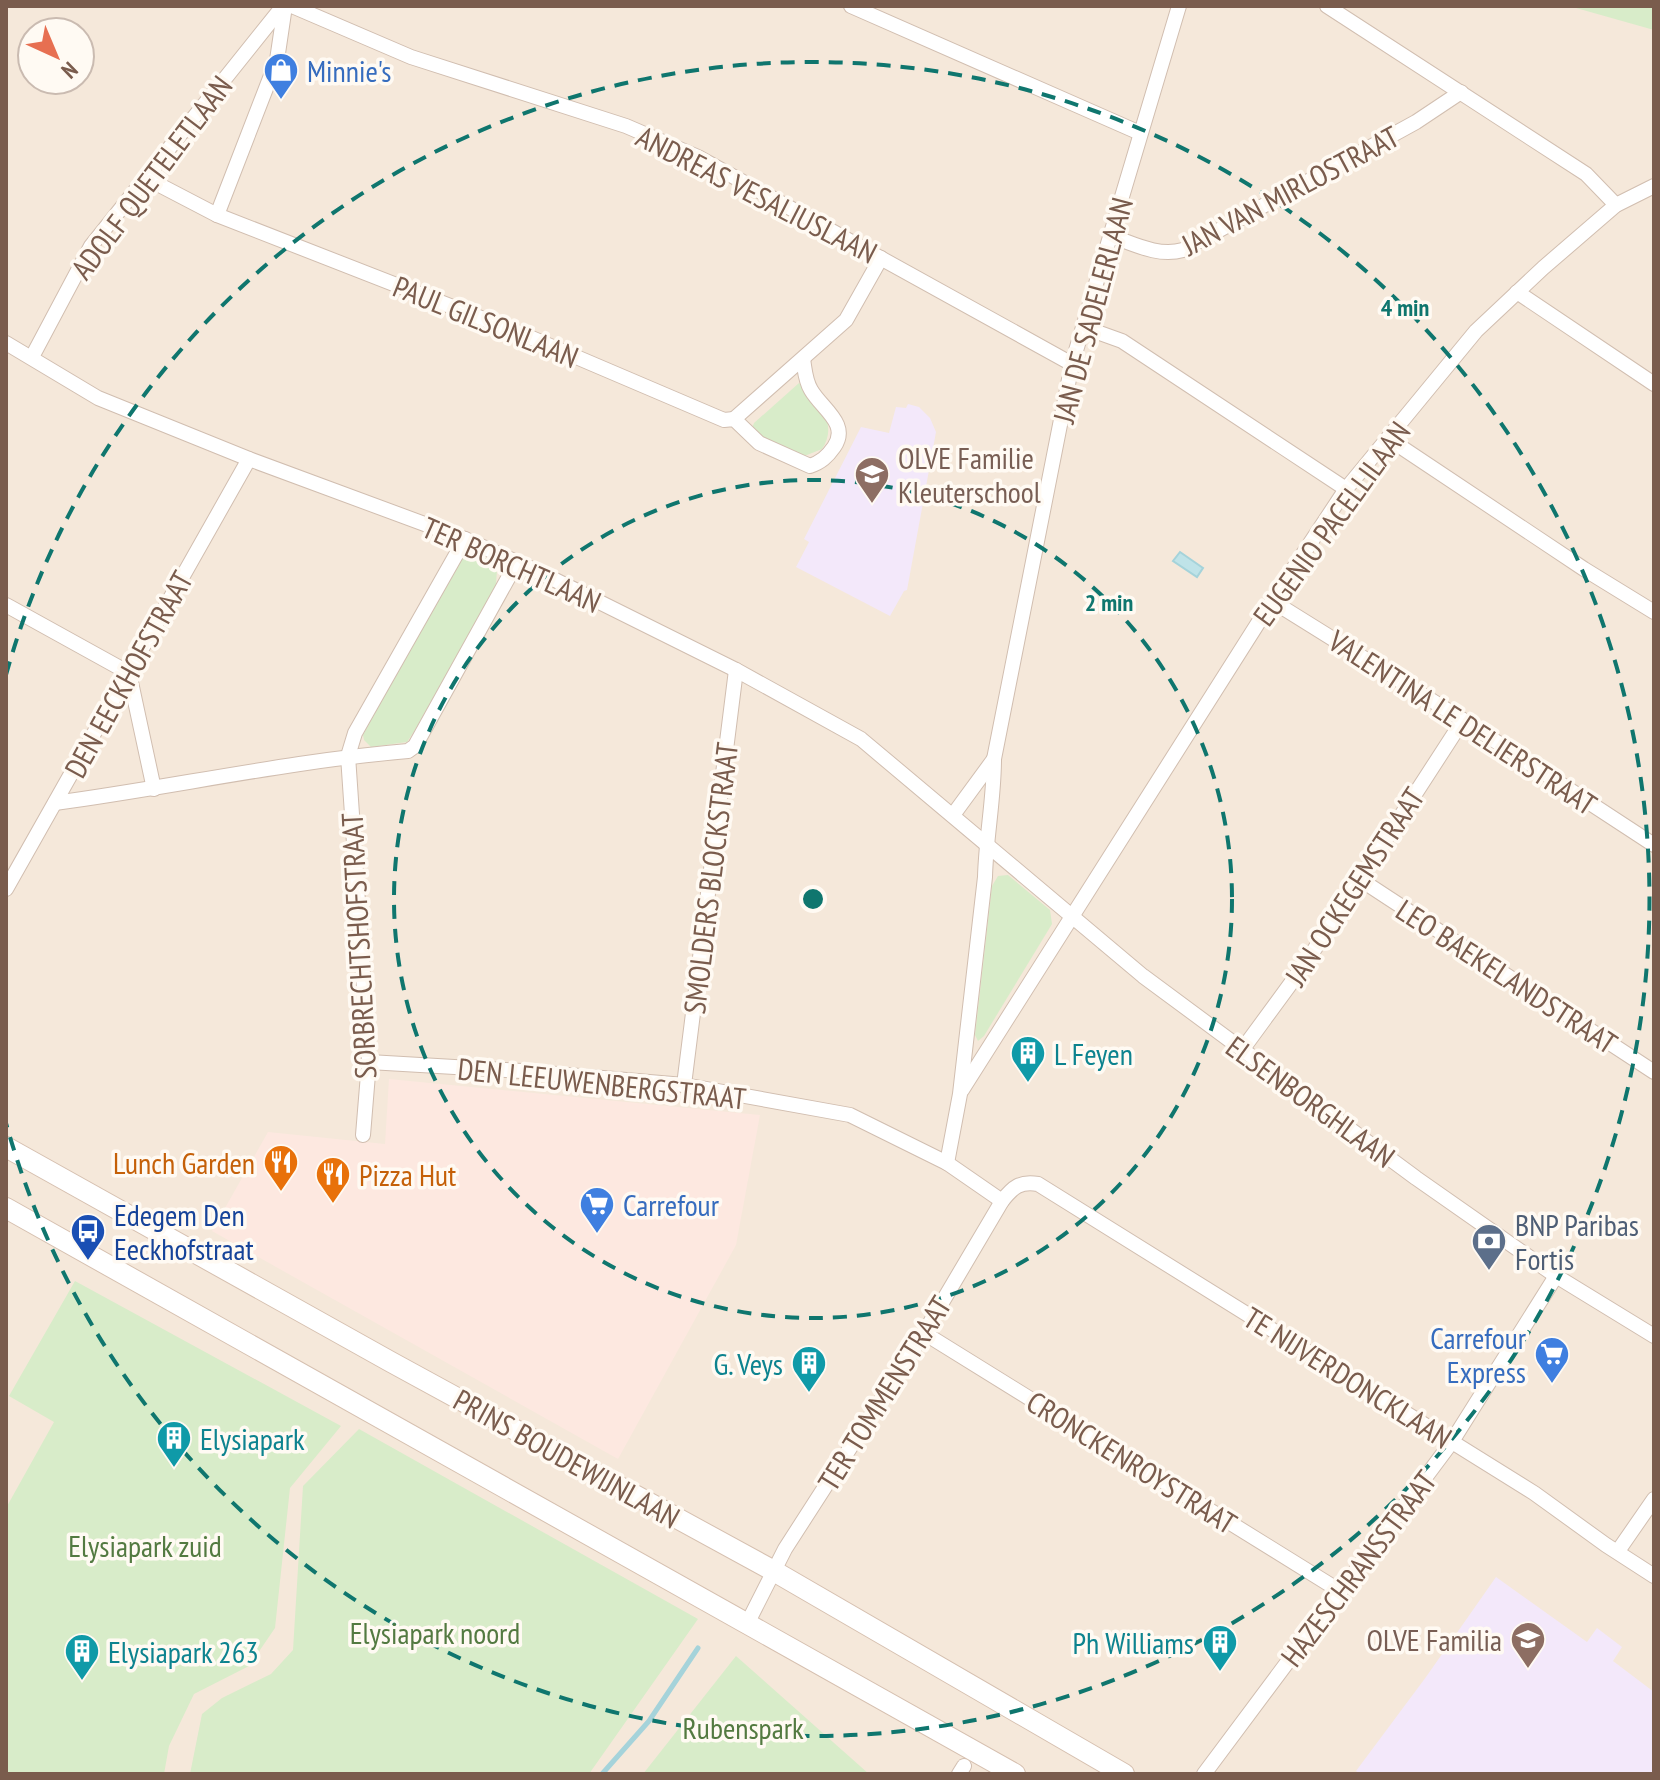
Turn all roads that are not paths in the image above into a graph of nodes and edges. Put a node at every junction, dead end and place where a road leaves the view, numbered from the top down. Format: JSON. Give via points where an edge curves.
{"nodes":[{"id":1,"x":284,"y":6,"type":"edge"},
{"id":2,"x":292,"y":6,"type":"edge"},
{"id":3,"x":851,"y":6,"type":"edge"},
{"id":4,"x":1179,"y":6,"type":"edge"},
{"id":5,"x":1327,"y":6,"type":"edge"},
{"id":6,"x":1461,"y":92,"type":"junction"},
{"id":7,"x":1140,"y":133,"type":"junction"},
{"id":8,"x":146,"y":178,"type":"junction"},
{"id":9,"x":1654,"y":186,"type":"edge"},
{"id":10,"x":1616,"y":205,"type":"junction"},
{"id":11,"x":217,"y":215,"type":"junction"},
{"id":12,"x":1111,"y":236,"type":"junction"},
{"id":13,"x":881,"y":258,"type":"junction"},
{"id":14,"x":1517,"y":292,"type":"junction"},
{"id":15,"x":1083,"y":327,"type":"junction"},
{"id":16,"x":6,"y":343,"type":"edge"},
{"id":17,"x":32,"y":357,"type":"junction"},
{"id":18,"x":803,"y":359,"type":"junction"},
{"id":19,"x":1072,"y":364,"type":"junction"},
{"id":20,"x":1654,"y":384,"type":"edge"},
{"id":21,"x":734,"y":419,"type":"junction"},
{"id":22,"x":1389,"y":439,"type":"junction"},
{"id":23,"x":249,"y":459,"type":"junction"},
{"id":24,"x":1346,"y":489,"type":"junction"},
{"id":25,"x":465,"y":539,"type":"junction"},
{"id":26,"x":517,"y":562,"type":"junction"},
{"id":27,"x":1272,"y":601,"type":"junction"},
{"id":28,"x":6,"y":605,"type":"edge"},
{"id":29,"x":1654,"y":612,"type":"edge"},
{"id":30,"x":736,"y":670,"type":"junction"},
{"id":31,"x":129,"y":673,"type":"junction"},
{"id":32,"x":1463,"y":720,"type":"junction"},
{"id":33,"x":348,"y":756,"type":"junction"},
{"id":34,"x":994,"y":759,"type":"junction"},
{"id":35,"x":154,"y":789,"type":"junction"},
{"id":36,"x":55,"y":803,"type":"junction"},
{"id":37,"x":953,"y":815,"type":"junction"},
{"id":38,"x":986,"y":843,"type":"junction"},
{"id":39,"x":1654,"y":845,"type":"edge"},
{"id":40,"x":12,"y":864,"type":"edge"},
{"id":41,"x":1361,"y":880,"type":"junction"},
{"id":42,"x":6,"y":889,"type":"edge"},
{"id":43,"x":1071,"y":916,"type":"junction"},
{"id":44,"x":1242,"y":1050,"type":"junction"},
{"id":45,"x":369,"y":1062,"type":"junction"},
{"id":46,"x":1654,"y":1072,"type":"edge"},
{"id":47,"x":684,"y":1085,"type":"junction"},
{"id":48,"x":960,"y":1094,"type":"junction"},
{"id":49,"x":363,"y":1135,"type":"dead end"},
{"id":50,"x":6,"y":1147,"type":"edge"},
{"id":51,"x":947,"y":1163,"type":"junction"},
{"id":52,"x":1002,"y":1201,"type":"junction"},
{"id":53,"x":6,"y":1208,"type":"edge"},
{"id":54,"x":1556,"y":1276,"type":"junction"},
{"id":55,"x":924,"y":1333,"type":"junction"},
{"id":56,"x":1654,"y":1336,"type":"edge"},
{"id":57,"x":1451,"y":1443,"type":"junction"},
{"id":58,"x":1654,"y":1499,"type":"edge"},
{"id":59,"x":1618,"y":1551,"type":"junction"},
{"id":60,"x":772,"y":1570,"type":"junction"},
{"id":61,"x":1654,"y":1576,"type":"edge"},
{"id":62,"x":1340,"y":1591,"type":"junction"},
{"id":63,"x":747,"y":1624,"type":"junction"},
{"id":64,"x":1015,"y":1774,"type":"edge"},
{"id":65,"x":1124,"y":1774,"type":"edge"},
{"id":66,"x":1204,"y":1774,"type":"edge"}],
"edges":[{"from":1,"to":8,"type":"street","name":"ADOLF QUETELETLAAN"},
{"from":1,"to":11,"type":"street","via":[[277,60]]},
{"from":2,"to":13,"type":"street","name":"ANDREAS VESALIUSLAAN","via":[[411,57],[640,132],[698,157]]},
{"from":3,"to":7,"type":"street"},
{"from":4,"to":7,"type":"street","name":"JAN DE SADELERLAAN"},
{"from":5,"to":6,"type":"street"},
{"from":6,"to":10,"type":"street","via":[[1586,174]]},
{"from":6,"to":12,"type":"street","name":"JAN VAN MIRLOSTRAAT","via":[[1403,130],[1183,250],[1158,252]]},
{"from":7,"to":12,"type":"street","name":"JAN DE SADELERLAAN"},
{"from":8,"to":11,"type":"street","name":"PAUL GILSONLAAN"},
{"from":8,"to":17,"type":"street","name":"ADOLF QUETELETLAAN","via":[[91,246]]},
{"from":9,"to":10,"type":"street","name":"EUGENIO PACELLILAAN"},
{"from":10,"to":14,"type":"street","name":"EUGENIO PACELLILAAN"},
{"from":11,"to":21,"type":"street","name":"PAUL GILSONLAAN","via":[[527,336],[724,420]]},
{"from":12,"to":15,"type":"street","name":"JAN DE SADELERLAAN"},
{"from":13,"to":18,"type":"street","via":[[846,320]]},
{"from":13,"to":19,"type":"street","name":"ANDREAS VESALIUSLAAN"},
{"from":14,"to":20,"type":"street"},
{"from":14,"to":22,"type":"street","name":"EUGENIO PACELLILAAN","via":[[1476,331]]},
{"from":15,"to":19,"type":"street","name":"JAN DE SADELERLAAN"},
{"from":15,"to":24,"type":"street","via":[[1122,341]]},
{"from":16,"to":17,"type":"street","name":"TER BORCHTLAAN"},
{"from":17,"to":23,"type":"street","name":"TER BORCHTLAAN","via":[[98,398]]},
{"from":18,"to":21,"type":"street"},
{"from":18,"to":21,"type":"street","name":"PAUL GILSONLAAN","via":[[807,382],[840,431],[840,439],[821,462],[810,466],[759,443]]},
{"from":19,"to":34,"type":"street","name":"JAN DE SADELERLAAN"},
{"from":22,"to":24,"type":"street","name":"EUGENIO PACELLILAAN"},
{"from":22,"to":29,"type":"street"},
{"from":23,"to":25,"type":"street","name":"TER BORCHTLAAN"},
{"from":23,"to":31,"type":"street","name":"DEN EECKHOFSTRAAT"},
{"from":24,"to":27,"type":"street","name":"EUGENIO PACELLILAAN"},
{"from":25,"to":26,"type":"street","name":"TER BORCHTLAAN"},
{"from":25,"to":33,"type":"street","via":[[355,733]]},
{"from":26,"to":30,"type":"street","name":"TER BORCHTLAAN"},
{"from":26,"to":33,"type":"street","via":[[415,746]]},
{"from":27,"to":32,"type":"street","name":"VALENTINA LE DELIERSTRAAT"},
{"from":27,"to":43,"type":"street","name":"EUGENIO PACELLILAAN"},
{"from":28,"to":31,"type":"street"},
{"from":30,"to":37,"type":"street","name":"TER BORCHTLAAN","via":[[861,739]]},
{"from":30,"to":47,"type":"street","name":"SMOLDERS BLOCKSTRAAT"},
{"from":31,"to":35,"type":"street"},
{"from":31,"to":36,"type":"street","name":"DEN EECKHOFSTRAAT"},
{"from":32,"to":39,"type":"street","name":"VALENTINA LE DELIERSTRAAT"},
{"from":32,"to":41,"type":"street","name":"JAN OCKEGEMSTRAAT"},
{"from":33,"to":35,"type":"street"},
{"from":33,"to":45,"type":"street","name":"SORBRECHTSHOFSTRAAT"},
{"from":34,"to":37,"type":"street","name":"JAN DE SADELERLAAN"},
{"from":34,"to":38,"type":"street","name":"JAN DE SADELERLAAN"},
{"from":35,"to":36,"type":"street"},
{"from":36,"to":40,"type":"street","name":"DEN EECKHOFSTRAAT"},
{"from":37,"to":38,"type":"street","name":"TER BORCHTLAAN"},
{"from":38,"to":43,"type":"street","name":"ELSENBORGHLAAN"},
{"from":38,"to":48,"type":"street","name":"JAN DE SADELERLAAN"},
{"from":40,"to":42,"type":"street","name":"DEN EECKHOFSTRAAT"},
{"from":41,"to":44,"type":"street","name":"JAN OCKEGEMSTRAAT"},
{"from":41,"to":46,"type":"street","name":"LEO BAEKELANDSTRAAT"},
{"from":43,"to":44,"type":"street","name":"ELSENBORGHLAAN"},
{"from":43,"to":48,"type":"street","name":"EUGENIO PACELLILAAN"},
{"from":44,"to":54,"type":"street","name":"ELSENBORGHLAAN"},
{"from":45,"to":47,"type":"street","name":"DEN LEEUWENBERGSTRAAT"},
{"from":45,"to":49,"type":"street","name":"SORBRECHTSHOFSTRAAT"},
{"from":47,"to":51,"type":"street","name":"DEN LEEUWENBERGSTRAAT","via":[[850,1115]]},
{"from":48,"to":51,"type":"street","name":"JAN DE SADELERLAAN"},
{"from":50,"to":60,"type":"main road","name":"PRINS BOUDEWIJNLAAN"},
{"from":51,"to":52,"type":"street","name":"DEN LEEUWENBERGSTRAAT"},
{"from":52,"to":55,"type":"street","name":"TER TOMMENSTRAAT"},
{"from":52,"to":57,"type":"street","name":"TE NIJVERDONCKLAAN","via":[[1013,1187],[1038,1184]]},
{"from":53,"to":63,"type":"main road","name":"PRINS BOUDEWIJNLAAN"},
{"from":54,"to":56,"type":"street","name":"ELSENBORGHLAAN"},
{"from":54,"to":57,"type":"street","name":"HAZESCHRANSSTRAAT"},
{"from":55,"to":60,"type":"street","name":"TER TOMMENSTRAAT"},
{"from":55,"to":62,"type":"street","name":"CRONCKENROYSTRAAT"},
{"from":57,"to":59,"type":"street","name":"TE NIJVERDONCKLAAN"},
{"from":57,"to":62,"type":"street","name":"HAZESCHRANSSTRAAT"},
{"from":58,"to":59,"type":"street"},
{"from":59,"to":61,"type":"street","name":"TE NIJVERDONCKLAAN"},
{"from":60,"to":63,"type":"street","name":"TER TOMMENSTRAAT"},
{"from":60,"to":65,"type":"main road","name":"PRINS BOUDEWIJNLAAN"},
{"from":62,"to":66,"type":"street","name":"HAZESCHRANSSTRAAT"},
{"from":63,"to":64,"type":"main road","name":"PRINS BOUDEWIJNLAAN"}]}
